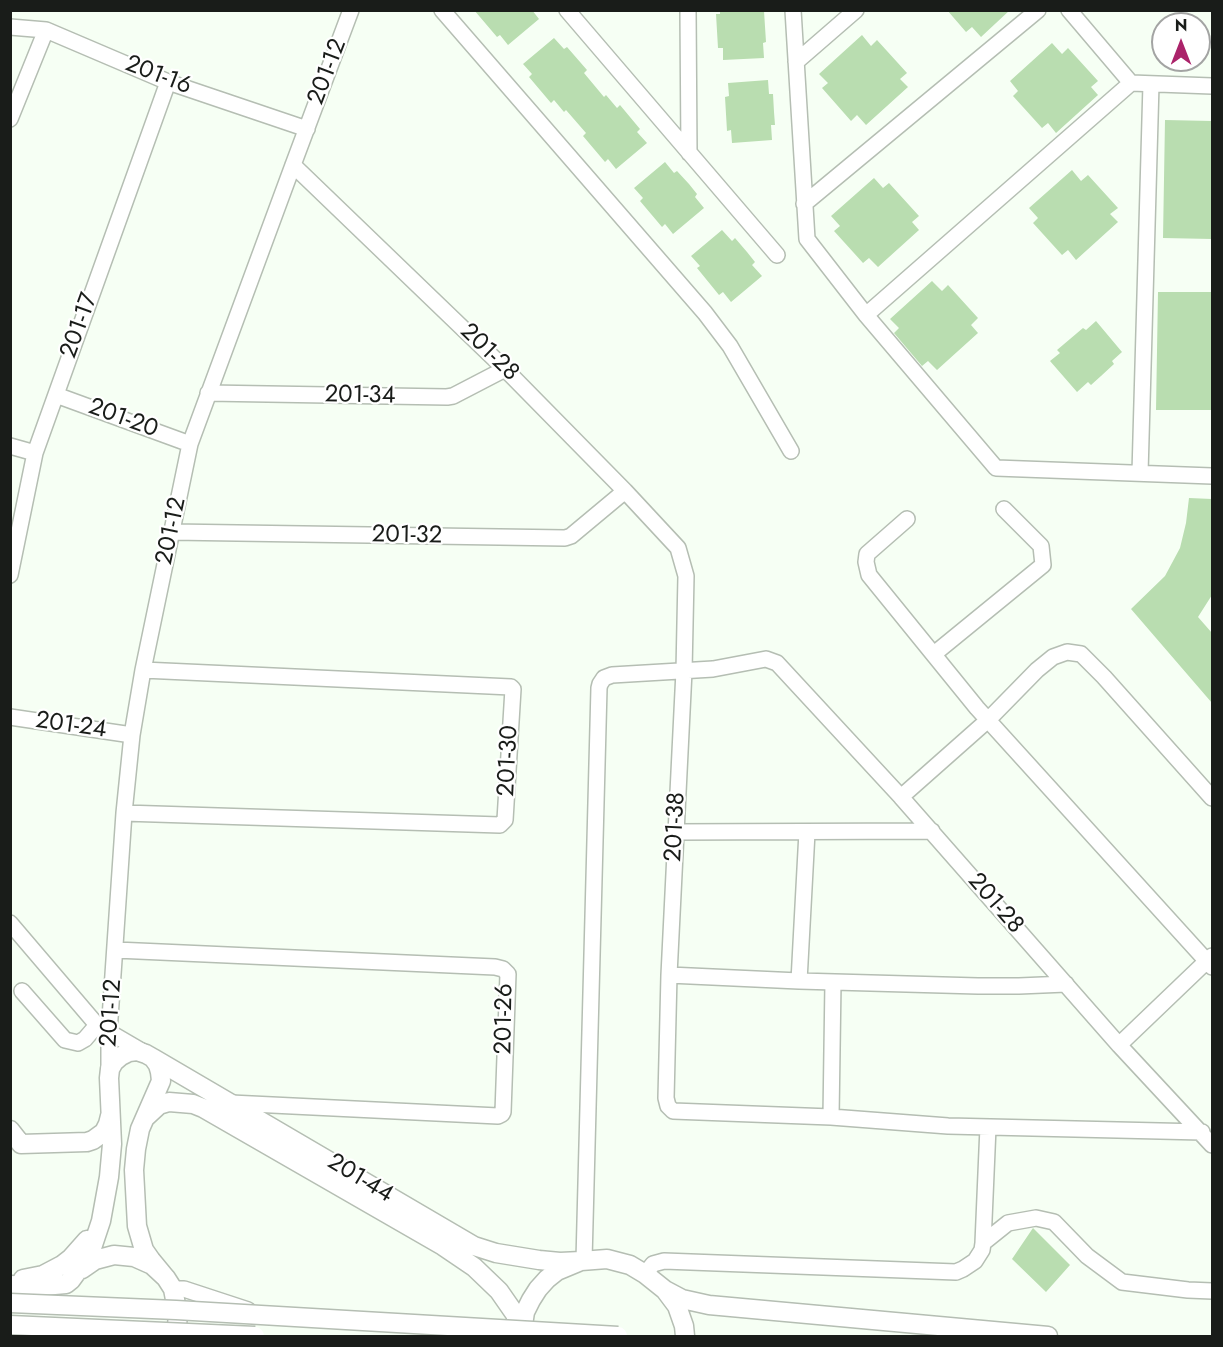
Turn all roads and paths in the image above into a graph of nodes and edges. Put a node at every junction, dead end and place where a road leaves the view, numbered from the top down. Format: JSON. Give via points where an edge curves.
{"nodes":[{"id":1,"x":351,"y":10,"type":"edge"},
{"id":2,"x":442,"y":10,"type":"edge"},
{"id":3,"x":567,"y":10,"type":"edge"},
{"id":4,"x":688,"y":10,"type":"edge"},
{"id":5,"x":793,"y":10,"type":"edge"},
{"id":6,"x":856,"y":10,"type":"edge"},
{"id":7,"x":1038,"y":10,"type":"edge"},
{"id":8,"x":1069,"y":10,"type":"edge"},
{"id":9,"x":10,"y":27,"type":"edge"},
{"id":10,"x":46,"y":30,"type":"junction"},
{"id":11,"x":796,"y":62,"type":"junction"},
{"id":12,"x":168,"y":82,"type":"junction"},
{"id":13,"x":1131,"y":83,"type":"junction"},
{"id":14,"x":1151,"y":84,"type":"junction"},
{"id":15,"x":1212,"y":86,"type":"edge"},
{"id":16,"x":10,"y":119,"type":"edge"},
{"id":17,"x":307,"y":129,"type":"junction"},
{"id":18,"x":689,"y":153,"type":"junction"},
{"id":19,"x":292,"y":165,"type":"junction"},
{"id":20,"x":804,"y":204,"type":"junction"},
{"id":21,"x":777,"y":255,"type":"dead end"},
{"id":22,"x":866,"y":315,"type":"junction"},
{"id":23,"x":505,"y":369,"type":"junction"},
{"id":24,"x":208,"y":393,"type":"junction"},
{"id":25,"x":56,"y":395,"type":"junction"},
{"id":26,"x":190,"y":444,"type":"junction"},
{"id":27,"x":10,"y":446,"type":"edge"},
{"id":28,"x":791,"y":451,"type":"dead end"},
{"id":29,"x":35,"y":453,"type":"junction"},
{"id":30,"x":1140,"y":473,"type":"junction"},
{"id":31,"x":1212,"y":476,"type":"edge"},
{"id":32,"x":626,"y":490,"type":"junction"},
{"id":33,"x":1004,"y":509,"type":"dead end"},
{"id":34,"x":907,"y":519,"type":"dead end"},
{"id":35,"x":172,"y":532,"type":"junction"},
{"id":36,"x":678,"y":548,"type":"joint"},
{"id":37,"x":10,"y":575,"type":"edge"},
{"id":38,"x":934,"y":654,"type":"junction"},
{"id":39,"x":143,"y":670,"type":"junction"},
{"id":40,"x":684,"y":671,"type":"junction"},
{"id":41,"x":10,"y":717,"type":"edge"},
{"id":42,"x":988,"y":720,"type":"junction"},
{"id":43,"x":132,"y":735,"type":"junction"},
{"id":44,"x":901,"y":797,"type":"junction"},
{"id":45,"x":1212,"y":798,"type":"edge"},
{"id":46,"x":124,"y":813,"type":"junction"},
{"id":47,"x":932,"y":831,"type":"junction"},
{"id":48,"x":676,"y":832,"type":"junction"},
{"id":49,"x":807,"y":832,"type":"junction"},
{"id":50,"x":10,"y":923,"type":"edge"},
{"id":51,"x":116,"y":950,"type":"junction"},
{"id":52,"x":1211,"y":961,"type":"edge"},
{"id":53,"x":669,"y":975,"type":"junction"},
{"id":54,"x":799,"y":981,"type":"junction"},
{"id":55,"x":833,"y":982,"type":"junction"},
{"id":56,"x":1066,"y":984,"type":"junction"},
{"id":57,"x":22,"y":992,"type":"dead end"},
{"id":58,"x":103,"y":1029,"type":"junction"},
{"id":59,"x":1119,"y":1045,"type":"junction"},
{"id":60,"x":149,"y":1056,"type":"junction"},
{"id":61,"x":109,"y":1078,"type":"junction"},
{"id":62,"x":231,"y":1103,"type":"junction"},
{"id":63,"x":111,"y":1110,"type":"junction"},
{"id":64,"x":831,"y":1117,"type":"junction"},
{"id":65,"x":988,"y":1126,"type":"junction"},
{"id":66,"x":140,"y":1129,"type":"junction"},
{"id":67,"x":1202,"y":1132,"type":"junction"},
{"id":68,"x":14,"y":1140,"type":"edge"},
{"id":69,"x":75,"y":1143,"type":"junction"},
{"id":70,"x":1212,"y":1145,"type":"edge"},
{"id":71,"x":108,"y":1186,"type":"junction"},
{"id":72,"x":983,"y":1243,"type":"junction"},
{"id":73,"x":582,"y":1261,"type":"junction"},
{"id":74,"x":645,"y":1274,"type":"junction"},
{"id":75,"x":71,"y":1280,"type":"junction"},
{"id":76,"x":10,"y":1283,"type":"edge"},
{"id":77,"x":169,"y":1283,"type":"junction"},
{"id":78,"x":665,"y":1290,"type":"junction"},
{"id":79,"x":1212,"y":1291,"type":"edge"},
{"id":80,"x":10,"y":1304,"type":"edge"},
{"id":81,"x":248,"y":1310,"type":"dead end"},
{"id":82,"x":10,"y":1324,"type":"edge"},
{"id":83,"x":59,"y":1336,"type":"edge"},
{"id":84,"x":177,"y":1336,"type":"edge"},
{"id":85,"x":255,"y":1336,"type":"edge"},
{"id":86,"x":522,"y":1336,"type":"edge"},
{"id":87,"x":618,"y":1336,"type":"edge"},
{"id":88,"x":685,"y":1336,"type":"edge"},
{"id":89,"x":1047,"y":1336,"type":"edge"}],
"edges":[{"from":1,"to":17,"type":"street","name":"201-12"},
{"from":2,"to":28,"type":"street","via":[[705,312],[730,346]]},
{"from":3,"to":18,"type":"street"},
{"from":4,"to":18,"type":"street"},
{"from":5,"to":11,"type":"street"},
{"from":6,"to":11,"type":"street"},
{"from":7,"to":20,"type":"street"},
{"from":8,"to":13,"type":"street"},
{"from":9,"to":10,"type":"street","name":"201-16"},
{"from":10,"to":12,"type":"street","name":"201-16"},
{"from":10,"to":16,"type":"street"},
{"from":11,"to":20,"type":"street"},
{"from":12,"to":17,"type":"street","name":"201-16"},
{"from":12,"to":25,"type":"street","name":"201-17"},
{"from":13,"to":14,"type":"street"},
{"from":13,"to":22,"type":"street"},
{"from":14,"to":15,"type":"street"},
{"from":14,"to":30,"type":"street"},
{"from":17,"to":19,"type":"street","name":"201-12"},
{"from":18,"to":21,"type":"street"},
{"from":19,"to":23,"type":"street","name":"201-28"},
{"from":19,"to":24,"type":"street","name":"201-12"},
{"from":20,"to":22,"type":"street","via":[[807,239]]},
{"from":22,"to":30,"type":"street","via":[[996,468]]},
{"from":23,"to":24,"type":"street","name":"201-34","via":[[447,397]]},
{"from":23,"to":32,"type":"street","name":"201-28"},
{"from":24,"to":26,"type":"street","name":"201-12"},
{"from":25,"to":26,"type":"street","name":"201-20"},
{"from":25,"to":29,"type":"street","name":"201-17"},
{"from":26,"to":35,"type":"street","name":"201-12"},
{"from":27,"to":29,"type":"street"},
{"from":29,"to":37,"type":"street","name":"201-17"},
{"from":30,"to":31,"type":"street"},
{"from":32,"to":35,"type":"street","name":"201-32","via":[[565,538]]},
{"from":32,"to":36,"type":"street","name":"201-28"},
{"from":33,"to":38,"type":"street","via":[[1041,546],[1043,565]]},
{"from":34,"to":38,"type":"street","via":[[867,554],[866,562],[869,575]]},
{"from":35,"to":39,"type":"street","name":"201-12"},
{"from":36,"to":40,"type":"street","name":"201-38","via":[[686,576]]},
{"from":38,"to":42,"type":"street"},
{"from":39,"to":43,"type":"street","name":"201-12"},
{"from":39,"to":46,"type":"street","name":"201-30","via":[[511,687],[505,820],[500,825]]},
{"from":40,"to":44,"type":"street","name":"201-28","via":[[766,659],[777,663]]},
{"from":40,"to":48,"type":"street","name":"201-38"},
{"from":40,"to":73,"type":"street","via":[[612,675],[600,684]]},
{"from":41,"to":43,"type":"street","name":"201-24"},
{"from":42,"to":44,"type":"street"},
{"from":42,"to":45,"type":"street","via":[[1053,657],[1067,652],[1081,654]]},
{"from":42,"to":52,"type":"street"},
{"from":43,"to":46,"type":"street","name":"201-12"},
{"from":44,"to":47,"type":"street","name":"201-28"},
{"from":46,"to":51,"type":"street","name":"201-12"},
{"from":47,"to":49,"type":"street"},
{"from":47,"to":56,"type":"street","name":"201-28"},
{"from":48,"to":49,"type":"street"},
{"from":48,"to":53,"type":"street","name":"201-38"},
{"from":49,"to":54,"type":"street"},
{"from":50,"to":58,"type":"street"},
{"from":51,"to":58,"type":"street","name":"201-12"},
{"from":51,"to":62,"type":"street","name":"201-26","via":[[495,967],[508,974],[503,1112],[498,1116]]},
{"from":52,"to":59,"type":"street"},
{"from":53,"to":54,"type":"street"},
{"from":53,"to":64,"type":"street","name":"201-38","via":[[668,1107],[674,1112]]},
{"from":54,"to":55,"type":"street"},
{"from":55,"to":56,"type":"street","via":[[1019,987]]},
{"from":55,"to":64,"type":"street"},
{"from":56,"to":59,"type":"street","name":"201-28"},
{"from":57,"to":58,"type":"street","via":[[65,1040],[78,1043]]},
{"from":58,"to":60,"type":"street"},
{"from":58,"to":61,"type":"street","name":"201-12"},
{"from":59,"to":67,"type":"street","name":"201-28"},
{"from":60,"to":61,"type":"main road","name":"201-12","via":[[137,1052],[121,1056],[110,1069]]},
{"from":60,"to":62,"type":"main road","name":"201-44"},
{"from":60,"to":66,"type":"main road","name":"201-12","via":[[158,1065],[161,1080]]},
{"from":61,"to":63,"type":"main road","name":"201-12"},
{"from":62,"to":73,"type":"main road","name":"201-44","via":[[474,1246],[539,1260]]},
{"from":63,"to":69,"type":"main road","via":[[104,1132],[93,1140]]},
{"from":63,"to":71,"type":"main road","name":"201-12"},
{"from":64,"to":65,"type":"street"},
{"from":65,"to":67,"type":"street"},
{"from":65,"to":72,"type":"street"},
{"from":66,"to":77,"type":"main road","name":"201-12","via":[[134,1170],[137,1226],[144,1250]]},
{"from":66,"to":86,"type":"main road","via":[[153,1110],[169,1102],[193,1104],[214,1113],[458,1256],[508,1302]]},
{"from":67,"to":70,"type":"street","name":"201-28"},
{"from":68,"to":69,"type":"main road"},
{"from":69,"to":71,"type":"main road","via":[[100,1151],[105,1158]]},
{"from":71,"to":75,"type":"main road","name":"201-12","via":[[96,1240]]},
{"from":71,"to":76,"type":"main road","via":[[93,1231],[71,1258],[42,1275]]},
{"from":72,"to":74,"type":"street","via":[[975,1261],[956,1272],[664,1261],[654,1264]]},
{"from":72,"to":79,"type":"street","via":[[1008,1223],[1036,1218],[1054,1222],[1087,1256],[1122,1282]]},
{"from":73,"to":74,"type":"main road","name":"201-44","via":[[607,1259]]},
{"from":73,"to":86,"type":"main road","via":[[557,1271],[538,1289],[525,1312]]},
{"from":74,"to":78,"type":"main road","name":"201-44"},
{"from":75,"to":76,"type":"main road","via":[[43,1287]]},
{"from":75,"to":77,"type":"main road","via":[[86,1265],[114,1255],[143,1260]]},
{"from":75,"to":83,"type":"main road","name":"201-12","via":[[63,1299]]},
{"from":77,"to":81,"type":"street"},
{"from":77,"to":84,"type":"main road","via":[[178,1315]]},
{"from":78,"to":88,"type":"main road","via":[[677,1306]]},
{"from":78,"to":89,"type":"main road","via":[[694,1303],[731,1308]]},
{"from":80,"to":87,"type":"main road","bridge":true},
{"from":82,"to":85,"type":"main road","bridge":true}]}
